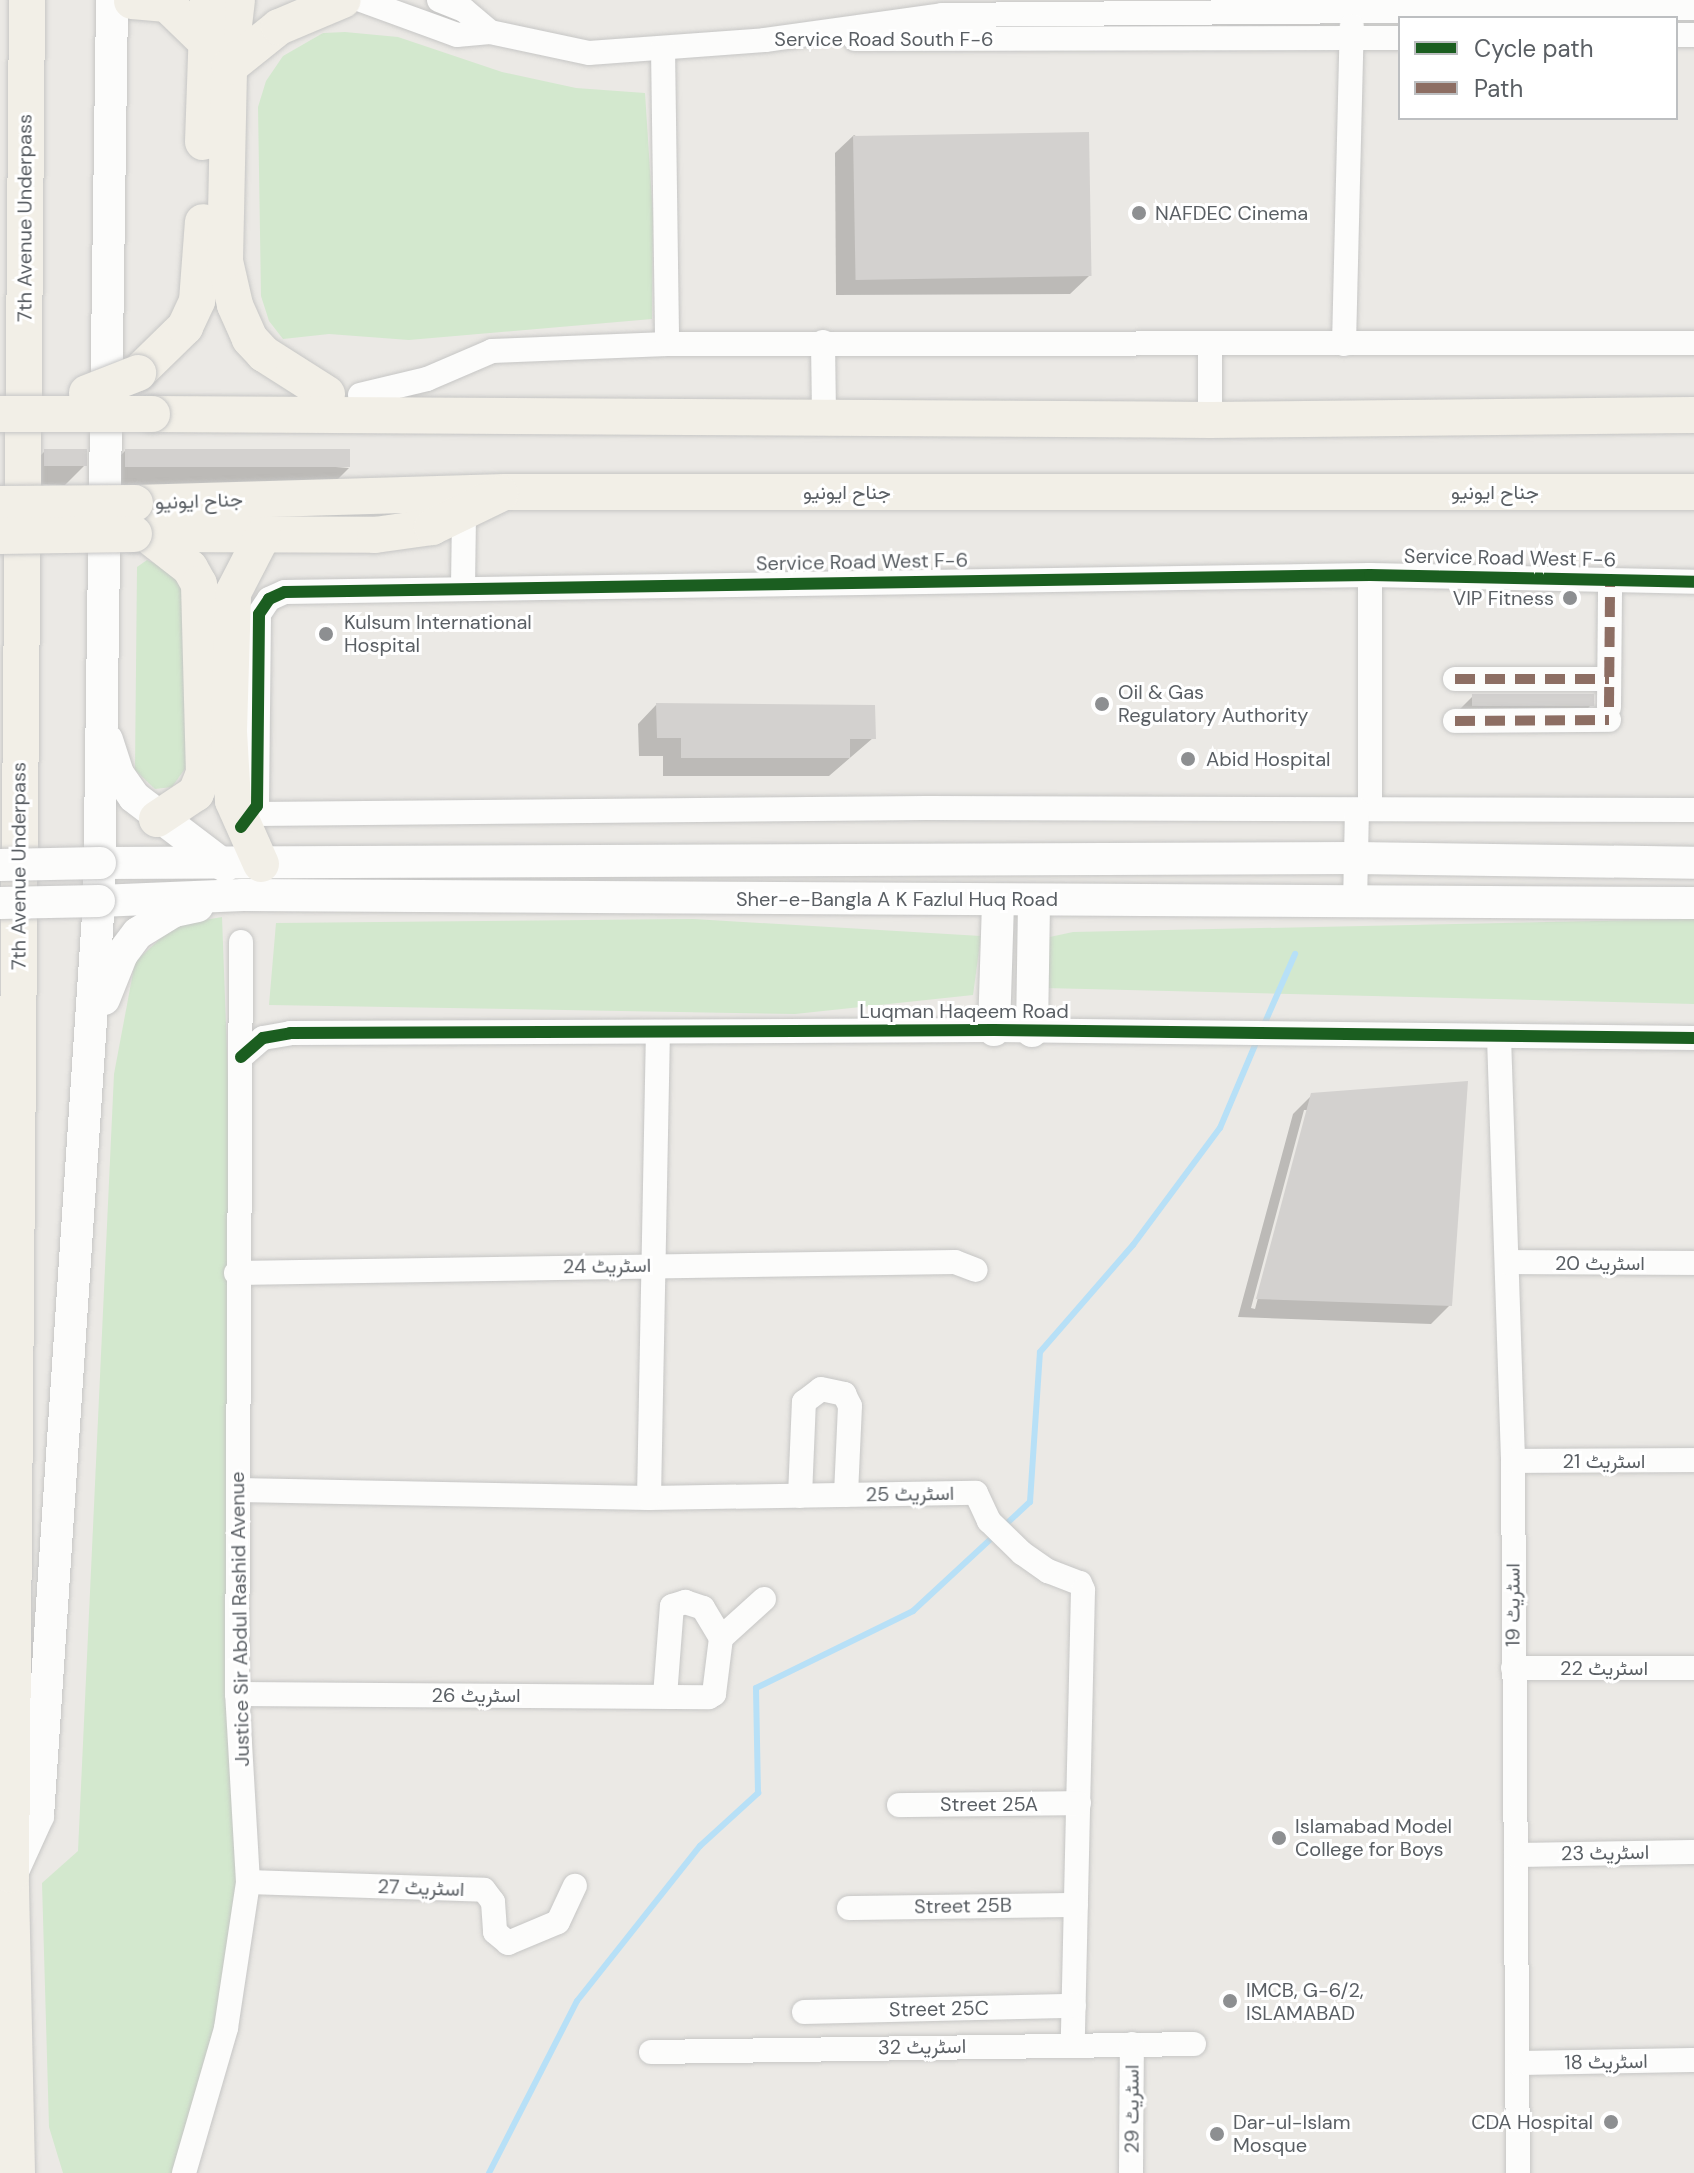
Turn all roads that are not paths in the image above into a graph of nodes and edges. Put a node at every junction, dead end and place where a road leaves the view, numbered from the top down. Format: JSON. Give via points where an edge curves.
{"nodes":[{"id":1,"x":27,"y":0,"type":"edge"},
{"id":2,"x":208,"y":0,"type":"edge"},
{"id":3,"x":237,"y":0,"type":"edge"},
{"id":4,"x":343,"y":0,"type":"edge"},
{"id":5,"x":361,"y":0,"type":"edge"},
{"id":6,"x":439,"y":0,"type":"edge"},
{"id":7,"x":122,"y":4,"type":"edge"},
{"id":8,"x":1350,"y":8,"type":"junction"},
{"id":9,"x":1694,"y":8,"type":"edge"},
{"id":10,"x":1431,"y":9,"type":"edge"},
{"id":11,"x":490,"y":32,"type":"junction"},
{"id":12,"x":1398,"y":38,"type":"edge"},
{"id":13,"x":203,"y":39,"type":"junction"},
{"id":14,"x":1352,"y":39,"type":"junction"},
{"id":15,"x":765,"y":40,"type":"junction"},
{"id":16,"x":663,"y":48,"type":"junction"},
{"id":17,"x":229,"y":67,"type":"junction"},
{"id":18,"x":823,"y":342,"type":"junction"},
{"id":19,"x":1694,"y":343,"type":"edge"},
{"id":20,"x":667,"y":344,"type":"junction"},
{"id":21,"x":1344,"y":344,"type":"junction"},
{"id":22,"x":1210,"y":345,"type":"junction"},
{"id":23,"x":0,"y":393,"type":"edge"},
{"id":24,"x":147,"y":394,"type":"junction"},
{"id":25,"x":344,"y":394,"type":"junction"},
{"id":26,"x":0,"y":414,"type":"edge"},
{"id":27,"x":1694,"y":415,"type":"edge"},
{"id":28,"x":824,"y":417,"type":"junction"},
{"id":29,"x":439,"y":419,"type":"junction"},
{"id":30,"x":1210,"y":420,"type":"junction"},
{"id":31,"x":505,"y":492,"type":"junction"},
{"id":32,"x":1694,"y":492,"type":"edge"},
{"id":33,"x":0,"y":504,"type":"edge"},
{"id":34,"x":464,"y":516,"type":"junction"},
{"id":35,"x":140,"y":524,"type":"junction"},
{"id":36,"x":263,"y":535,"type":"junction"},
{"id":37,"x":0,"y":536,"type":"edge"},
{"id":38,"x":1370,"y":575,"type":"junction"},
{"id":39,"x":1610,"y":580,"type":"junction"},
{"id":40,"x":1694,"y":582,"type":"edge"},
{"id":41,"x":463,"y":587,"type":"junction"},
{"id":42,"x":1455,"y":679,"type":"dead end"},
{"id":43,"x":1609,"y":679,"type":"junction"},
{"id":44,"x":100,"y":714,"type":"junction"},
{"id":45,"x":1455,"y":721,"type":"dead end"},
{"id":46,"x":1363,"y":809,"type":"junction"},
{"id":47,"x":1694,"y":810,"type":"edge"},
{"id":48,"x":157,"y":819,"type":"junction"},
{"id":49,"x":248,"y":820,"type":"junction"},
{"id":50,"x":1355,"y":858,"type":"junction"},
{"id":51,"x":100,"y":863,"type":"junction"},
{"id":52,"x":1694,"y":863,"type":"edge"},
{"id":53,"x":261,"y":864,"type":"junction"},
{"id":54,"x":0,"y":865,"type":"edge"},
{"id":55,"x":225,"y":866,"type":"junction"},
{"id":56,"x":243,"y":895,"type":"junction"},
{"id":57,"x":1034,"y":900,"type":"junction"},
{"id":58,"x":99,"y":901,"type":"junction"},
{"id":59,"x":998,"y":901,"type":"junction"},
{"id":60,"x":0,"y":903,"type":"edge"},
{"id":61,"x":1694,"y":903,"type":"edge"},
{"id":62,"x":1355,"y":904,"type":"junction"},
{"id":63,"x":241,"y":942,"type":"dead end"},
{"id":64,"x":994,"y":1030,"type":"junction"},
{"id":65,"x":1032,"y":1031,"type":"junction"},
{"id":66,"x":658,"y":1032,"type":"junction"},
{"id":67,"x":1499,"y":1037,"type":"junction"},
{"id":68,"x":1694,"y":1038,"type":"edge"},
{"id":69,"x":91,"y":1043,"type":"junction"},
{"id":70,"x":241,"y":1057,"type":"junction"},
{"id":71,"x":1507,"y":1262,"type":"junction"},
{"id":72,"x":1694,"y":1263,"type":"edge"},
{"id":73,"x":655,"y":1265,"type":"junction"},
{"id":74,"x":976,"y":1270,"type":"dead end"},
{"id":75,"x":236,"y":1273,"type":"junction"},
{"id":76,"x":1694,"y":1460,"type":"edge"},
{"id":77,"x":1513,"y":1461,"type":"junction"},
{"id":78,"x":238,"y":1490,"type":"junction"},
{"id":79,"x":846,"y":1495,"type":"junction"},
{"id":80,"x":800,"y":1496,"type":"junction"},
{"id":81,"x":649,"y":1498,"type":"junction"},
{"id":82,"x":764,"y":1599,"type":"dead end"},
{"id":83,"x":721,"y":1638,"type":"junction"},
{"id":84,"x":1513,"y":1668,"type":"junction"},
{"id":85,"x":1694,"y":1668,"type":"edge"},
{"id":86,"x":237,"y":1694,"type":"junction"},
{"id":87,"x":665,"y":1696,"type":"junction"},
{"id":88,"x":1079,"y":1803,"type":"junction"},
{"id":89,"x":899,"y":1805,"type":"dead end"},
{"id":90,"x":1694,"y":1852,"type":"edge"},
{"id":91,"x":1516,"y":1855,"type":"junction"},
{"id":92,"x":11,"y":1875,"type":"junction"},
{"id":93,"x":248,"y":1882,"type":"junction"},
{"id":94,"x":575,"y":1886,"type":"dead end"},
{"id":95,"x":1076,"y":1905,"type":"junction"},
{"id":96,"x":849,"y":1908,"type":"dead end"},
{"id":97,"x":1074,"y":2006,"type":"junction"},
{"id":98,"x":804,"y":2012,"type":"dead end"},
{"id":99,"x":1132,"y":2044,"type":"junction"},
{"id":100,"x":1194,"y":2044,"type":"dead end"},
{"id":101,"x":1073,"y":2045,"type":"junction"},
{"id":102,"x":651,"y":2052,"type":"dead end"},
{"id":103,"x":1694,"y":2060,"type":"edge"},
{"id":104,"x":1518,"y":2063,"type":"junction"},
{"id":105,"x":17,"y":2100,"type":"junction"},
{"id":106,"x":17,"y":2173,"type":"edge"},
{"id":107,"x":40,"y":2173,"type":"edge"},
{"id":108,"x":184,"y":2173,"type":"edge"},
{"id":109,"x":1131,"y":2173,"type":"edge"},
{"id":110,"x":1518,"y":2173,"type":"edge"}],
"edges":[{"from":1,"to":92,"type":"main road","name":"7th Avenue Underpass"},
{"from":2,"to":13,"type":"main road"},
{"from":3,"to":17,"type":"main road"},
{"from":4,"to":17,"type":"main road","via":[[279,27]]},
{"from":5,"to":11,"type":"street","via":[[457,35]]},
{"from":6,"to":11,"type":"street","via":[[464,10]]},
{"from":7,"to":13,"type":"main road","via":[[167,4]]},
{"from":7,"to":44,"type":"main road"},
{"from":8,"to":10,"type":"street","name":"Service Road South F-6"},
{"from":8,"to":14,"type":"street"},
{"from":8,"to":15,"type":"street","name":"Service Road South F-6","via":[[942,15]]},
{"from":9,"to":10,"type":"street","name":"Service Road South F-6"},
{"from":11,"to":16,"type":"street","via":[[569,52]]},
{"from":12,"to":14,"type":"street","name":"Service Road South F-6"},
{"from":13,"to":24,"type":"main road","via":[[197,301]]},
{"from":14,"to":15,"type":"street","name":"Service Road South F-6"},
{"from":14,"to":21,"type":"street"},
{"from":15,"to":16,"type":"street"},
{"from":16,"to":20,"type":"street"},
{"from":17,"to":25,"type":"main road","via":[[225,261],[235,305],[250,339],[264,354]]},
{"from":18,"to":20,"type":"street"},
{"from":18,"to":22,"type":"street"},
{"from":18,"to":28,"type":"street"},
{"from":19,"to":21,"type":"street"},
{"from":20,"to":25,"type":"street","via":[[492,351],[427,379]]},
{"from":21,"to":22,"type":"street"},
{"from":22,"to":30,"type":"street"},
{"from":23,"to":24,"type":"main road","bridge":true},
{"from":24,"to":25,"type":"main road"},
{"from":24,"to":26,"type":"main road","bridge":true},
{"from":24,"to":29,"type":"main road"},
{"from":25,"to":29,"type":"main road"},
{"from":27,"to":30,"type":"main road"},
{"from":28,"to":29,"type":"main road"},
{"from":28,"to":30,"type":"main road"},
{"from":31,"to":32,"type":"main road","name":"جناح ایونیو"},
{"from":31,"to":34,"type":"main road"},
{"from":31,"to":35,"type":"main road","name":"جناح ایونیو"},
{"from":33,"to":35,"type":"main road","name":"جناح ایونیو","bridge":true},
{"from":34,"to":36,"type":"main road","via":[[432,527],[375,535]]},
{"from":34,"to":41,"type":"street"},
{"from":35,"to":36,"type":"main road"},
{"from":35,"to":37,"type":"main road","bridge":true},
{"from":35,"to":48,"type":"main road","via":[[190,568],[199,584],[204,773],[196,793]]},
{"from":36,"to":49,"type":"main road","via":[[233,593],[230,785]]},
{"from":38,"to":39,"type":"street","name":"Service Road West F-6"},
{"from":38,"to":41,"type":"street","name":"Service Road West F-6"},
{"from":38,"to":46,"type":"street"},
{"from":39,"to":40,"type":"street","name":"Service Road West F-6"},
{"from":39,"to":43,"type":"street"},
{"from":41,"to":49,"type":"street","name":"Service Road West F-6","via":[[285,592],[263,604]]},
{"from":42,"to":43,"type":"street"},
{"from":43,"to":45,"type":"street","via":[[1609,714]]},
{"from":44,"to":48,"type":"main road","via":[[118,774]]},
{"from":44,"to":51,"type":"main road"},
{"from":46,"to":47,"type":"street"},
{"from":46,"to":49,"type":"street"},
{"from":46,"to":50,"type":"street"},
{"from":48,"to":55,"type":"main road"},
{"from":49,"to":53,"type":"main road"},
{"from":50,"to":52,"type":"main road","name":"Sher-e-Bangla A K Fazlul Huq Road"},
{"from":50,"to":53,"type":"main road","name":"Sher-e-Bangla A K Fazlul Huq Road"},
{"from":50,"to":62,"type":"street"},
{"from":51,"to":54,"type":"main road","name":"Sher-e-Bangla A K Fazlul Huq Road","bridge":true},
{"from":51,"to":55,"type":"main road","name":"Sher-e-Bangla A K Fazlul Huq Road"},
{"from":51,"to":58,"type":"main road"},
{"from":53,"to":55,"type":"main road","name":"Sher-e-Bangla A K Fazlul Huq Road"},
{"from":56,"to":58,"type":"main road","name":"Sher-e-Bangla A K Fazlul Huq Road"},
{"from":56,"to":59,"type":"main road","name":"Sher-e-Bangla A K Fazlul Huq Road"},
{"from":56,"to":69,"type":"main road","via":[[174,911],[138,933],[110,978]]},
{"from":57,"to":59,"type":"main road","name":"Sher-e-Bangla A K Fazlul Huq Road"},
{"from":57,"to":62,"type":"main road","name":"Sher-e-Bangla A K Fazlul Huq Road"},
{"from":57,"to":65,"type":"main road"},
{"from":58,"to":60,"type":"main road","name":"Sher-e-Bangla A K Fazlul Huq Road","bridge":true},
{"from":58,"to":69,"type":"main road"},
{"from":59,"to":64,"type":"main road"},
{"from":61,"to":62,"type":"main road","name":"Sher-e-Bangla A K Fazlul Huq Road"},
{"from":63,"to":70,"type":"street","name":"Justice Sir Abdul Rashid Avenue"},
{"from":64,"to":65,"type":"street","name":"Luqman Haqeem Road"},
{"from":64,"to":66,"type":"street","name":"Luqman Haqeem Road"},
{"from":65,"to":67,"type":"street","name":"Luqman Haqeem Road"},
{"from":66,"to":70,"type":"street","name":"Luqman Haqeem Road","via":[[290,1033],[263,1038]]},
{"from":66,"to":73,"type":"street"},
{"from":67,"to":68,"type":"street","name":"Luqman Haqeem Road"},
{"from":67,"to":71,"type":"street","name":"اسٹریٹ 19"},
{"from":69,"to":92,"type":"main road","via":[[38,1816]]},
{"from":70,"to":75,"type":"street","name":"Justice Sir Abdul Rashid Avenue"},
{"from":71,"to":72,"type":"street","name":"اسٹریٹ 20"},
{"from":71,"to":77,"type":"street","name":"اسٹریٹ 19"},
{"from":73,"to":74,"type":"street","name":"اسٹریٹ 24","via":[[955,1262]]},
{"from":73,"to":75,"type":"street","name":"اسٹریٹ 24"},
{"from":73,"to":81,"type":"street"},
{"from":75,"to":78,"type":"street","name":"Justice Sir Abdul Rashid Avenue"},
{"from":76,"to":77,"type":"street","name":"اسٹریٹ 21"},
{"from":77,"to":84,"type":"street","name":"اسٹریٹ 19"},
{"from":78,"to":81,"type":"street","name":"اسٹریٹ 25"},
{"from":78,"to":86,"type":"street","name":"Justice Sir Abdul Rashid Avenue"},
{"from":79,"to":80,"type":"street","name":"اسٹریٹ 25"},
{"from":79,"to":80,"type":"street","via":[[850,1406],[844,1394],[821,1389],[804,1402]]},
{"from":79,"to":88,"type":"street","name":"اسٹریٹ 25","via":[[976,1493],[989,1521],[1022,1553],[1048,1571],[1080,1583]]},
{"from":80,"to":81,"type":"street","name":"اسٹریٹ 25"},
{"from":82,"to":83,"type":"street"},
{"from":83,"to":87,"type":"street","name":"اسٹریٹ 26","via":[[714,1694]]},
{"from":83,"to":87,"type":"street","via":[[703,1608],[685,1602],[672,1606]]},
{"from":84,"to":85,"type":"street","name":"اسٹریٹ 22"},
{"from":84,"to":91,"type":"street","name":"اسٹریٹ 19"},
{"from":86,"to":87,"type":"street","name":"اسٹریٹ 26"},
{"from":86,"to":93,"type":"street","name":"Justice Sir Abdul Rashid Avenue"},
{"from":88,"to":89,"type":"street","name":"Street 25A"},
{"from":88,"to":95,"type":"street","name":"اسٹریٹ 25"},
{"from":90,"to":91,"type":"street","name":"اسٹریٹ 23"},
{"from":91,"to":104,"type":"street","name":"اسٹریٹ 19"},
{"from":92,"to":105,"type":"main road","name":"7th Avenue Underpass"},
{"from":93,"to":94,"type":"street","name":"اسٹریٹ 27","via":[[484,1890],[493,1902],[495,1932],[508,1943],[558,1922]]},
{"from":93,"to":108,"type":"street","name":"Justice Sir Abdul Rashid Avenue","via":[[226,2028]]},
{"from":95,"to":96,"type":"street","name":"Street 25B"},
{"from":95,"to":97,"type":"street","name":"اسٹریٹ 25"},
{"from":97,"to":98,"type":"street","name":"Street 25C"},
{"from":97,"to":101,"type":"street","name":"اسٹریٹ 25"},
{"from":99,"to":100,"type":"street","name":"اسٹریٹ 32"},
{"from":99,"to":101,"type":"street","name":"اسٹریٹ 32"},
{"from":99,"to":109,"type":"street","name":"اسٹریٹ 29"},
{"from":101,"to":102,"type":"street","name":"اسٹریٹ 32"},
{"from":103,"to":104,"type":"street","name":"اسٹریٹ 18"},
{"from":104,"to":110,"type":"street","name":"اسٹریٹ 19"},
{"from":105,"to":106,"type":"main road"},
{"from":105,"to":107,"type":"main road"}]}
